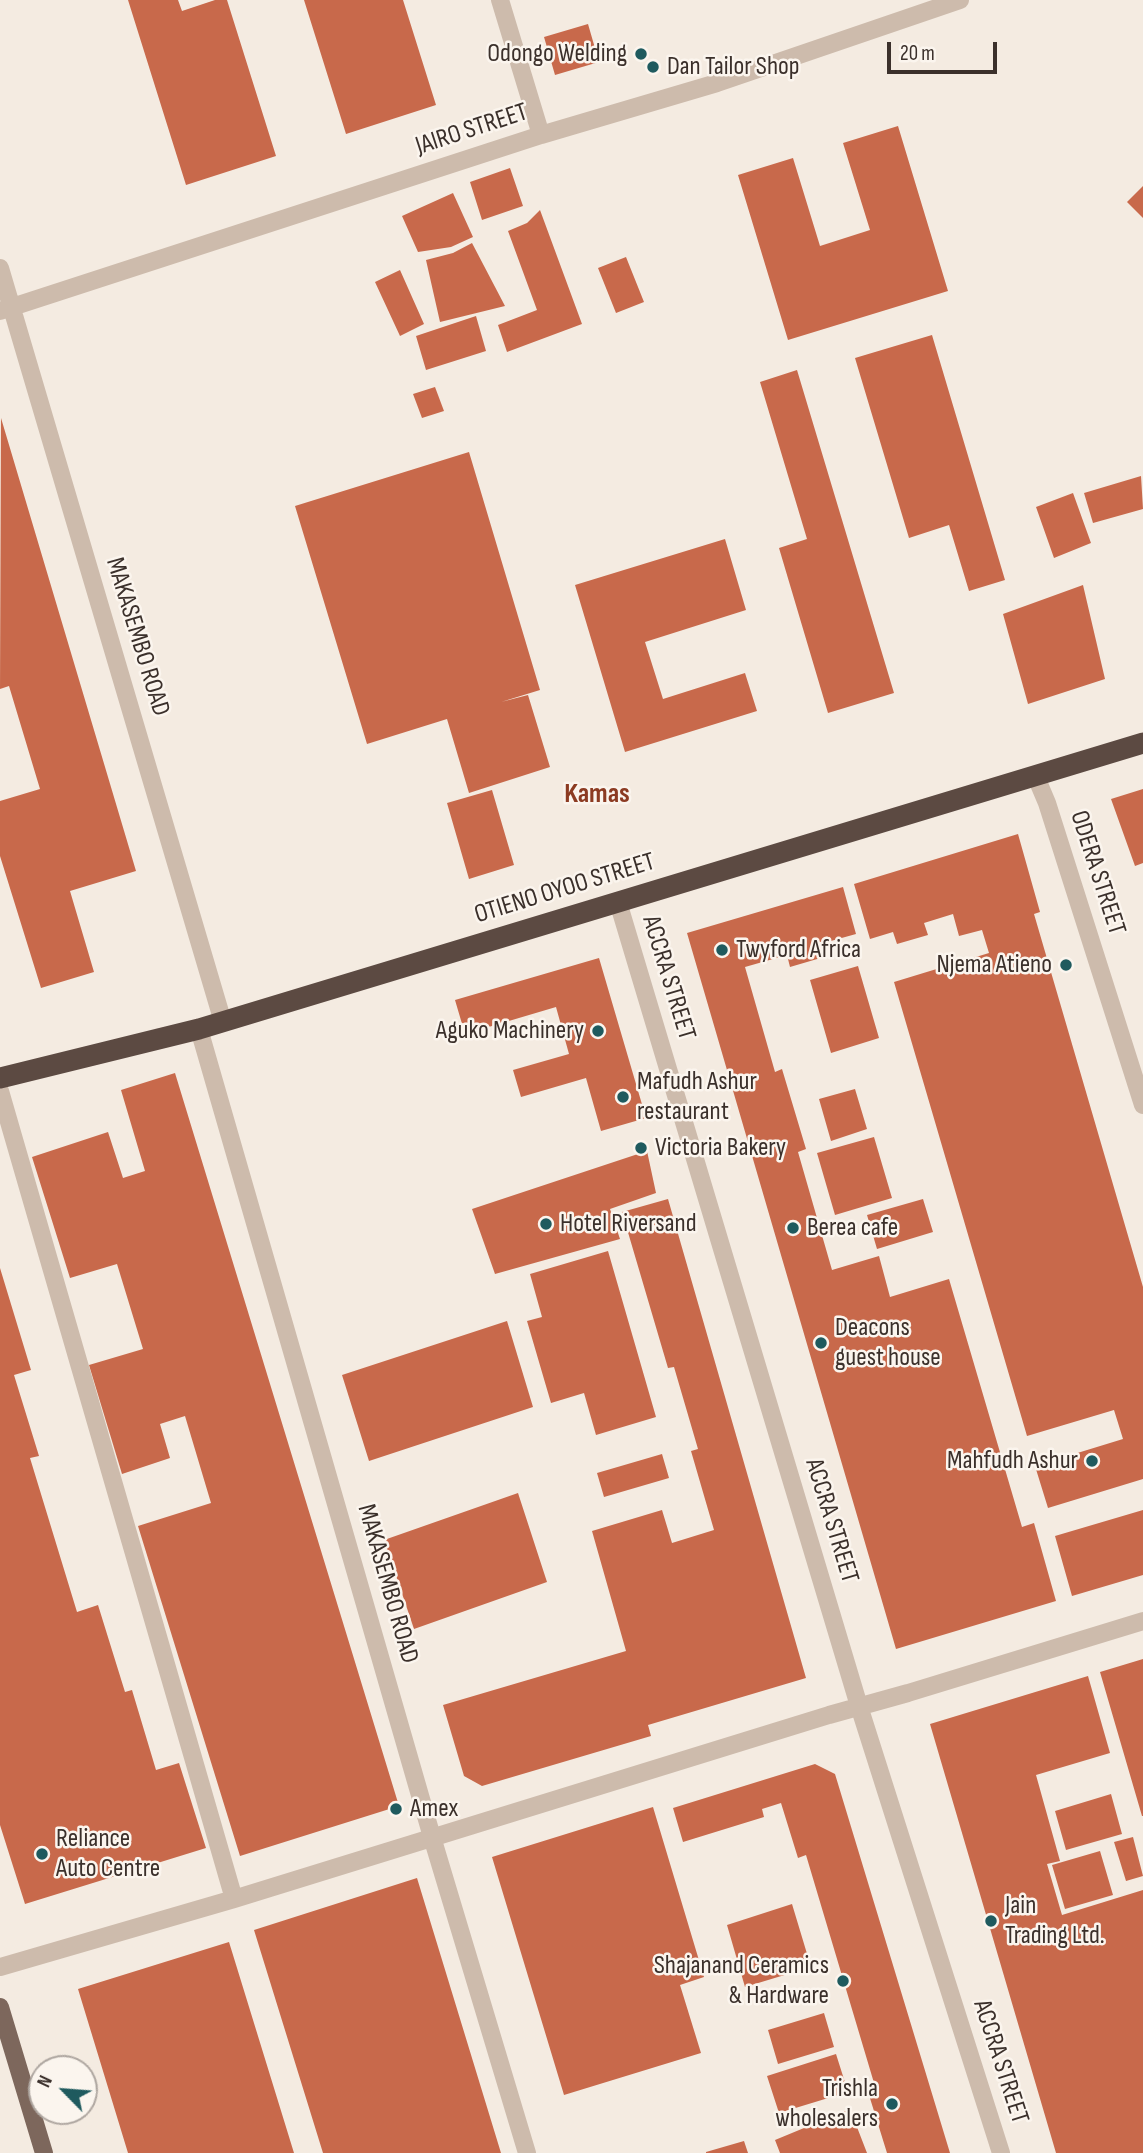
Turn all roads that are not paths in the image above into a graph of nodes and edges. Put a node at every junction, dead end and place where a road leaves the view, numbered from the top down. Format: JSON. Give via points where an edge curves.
{"nodes":[{"id":1,"x":500,"y":0,"type":"edge"},
{"id":2,"x":955,"y":1,"type":"edge"},
{"id":3,"x":541,"y":135,"type":"junction"},
{"id":4,"x":0,"y":268,"type":"edge"},
{"id":5,"x":6,"y":309,"type":"edge"},
{"id":6,"x":1143,"y":743,"type":"edge"},
{"id":7,"x":1036,"y":777,"type":"junction"},
{"id":8,"x":618,"y":902,"type":"junction"},
{"id":9,"x":223,"y":1022,"type":"junction"},
{"id":10,"x":199,"y":1029,"type":"junction"},
{"id":11,"x":0,"y":1078,"type":"edge"},
{"id":12,"x":0,"y":1091,"type":"edge"},
{"id":13,"x":1143,"y":1105,"type":"edge"},
{"id":14,"x":1143,"y":1621,"type":"edge"},
{"id":15,"x":859,"y":1706,"type":"junction"},
{"id":16,"x":432,"y":1837,"type":"junction"},
{"id":17,"x":234,"y":1899,"type":"junction"},
{"id":18,"x":0,"y":1967,"type":"edge"},
{"id":19,"x":0,"y":2007,"type":"edge"},
{"id":20,"x":44,"y":2153,"type":"edge"},
{"id":21,"x":527,"y":2153,"type":"edge"},
{"id":22,"x":1001,"y":2153,"type":"edge"}],
"edges":[{"from":1,"to":3,"type":"street"},
{"from":2,"to":3,"type":"street","name":"JAIRO STREET","via":[[717,83]]},
{"from":3,"to":5,"type":"street","name":"JAIRO STREET"},
{"from":4,"to":5,"type":"street","name":"MAKASEMBO ROAD"},
{"from":5,"to":9,"type":"street","name":"MAKASEMBO ROAD"},
{"from":6,"to":7,"type":"highway","name":"OTIENO OYOO STREET"},
{"from":7,"to":8,"type":"highway","name":"OTIENO OYOO STREET"},
{"from":7,"to":13,"type":"street","name":"ODERA STREET"},
{"from":8,"to":9,"type":"highway","name":"OTIENO OYOO STREET"},
{"from":8,"to":15,"type":"street","name":"ACCRA STREET"},
{"from":9,"to":10,"type":"highway","name":"OTIENO OYOO STREET"},
{"from":10,"to":11,"type":"highway","name":"OTIENO OYOO STREET"},
{"from":10,"to":16,"type":"street","name":"MAKASEMBO ROAD"},
{"from":12,"to":17,"type":"street"},
{"from":14,"to":15,"type":"street"},
{"from":15,"to":16,"type":"street"},
{"from":15,"to":22,"type":"street","name":"ACCRA STREET"},
{"from":16,"to":17,"type":"street"},
{"from":16,"to":21,"type":"street","name":"MAKASEMBO ROAD"},
{"from":17,"to":18,"type":"street"},
{"from":19,"to":20,"type":"main road"}]}
